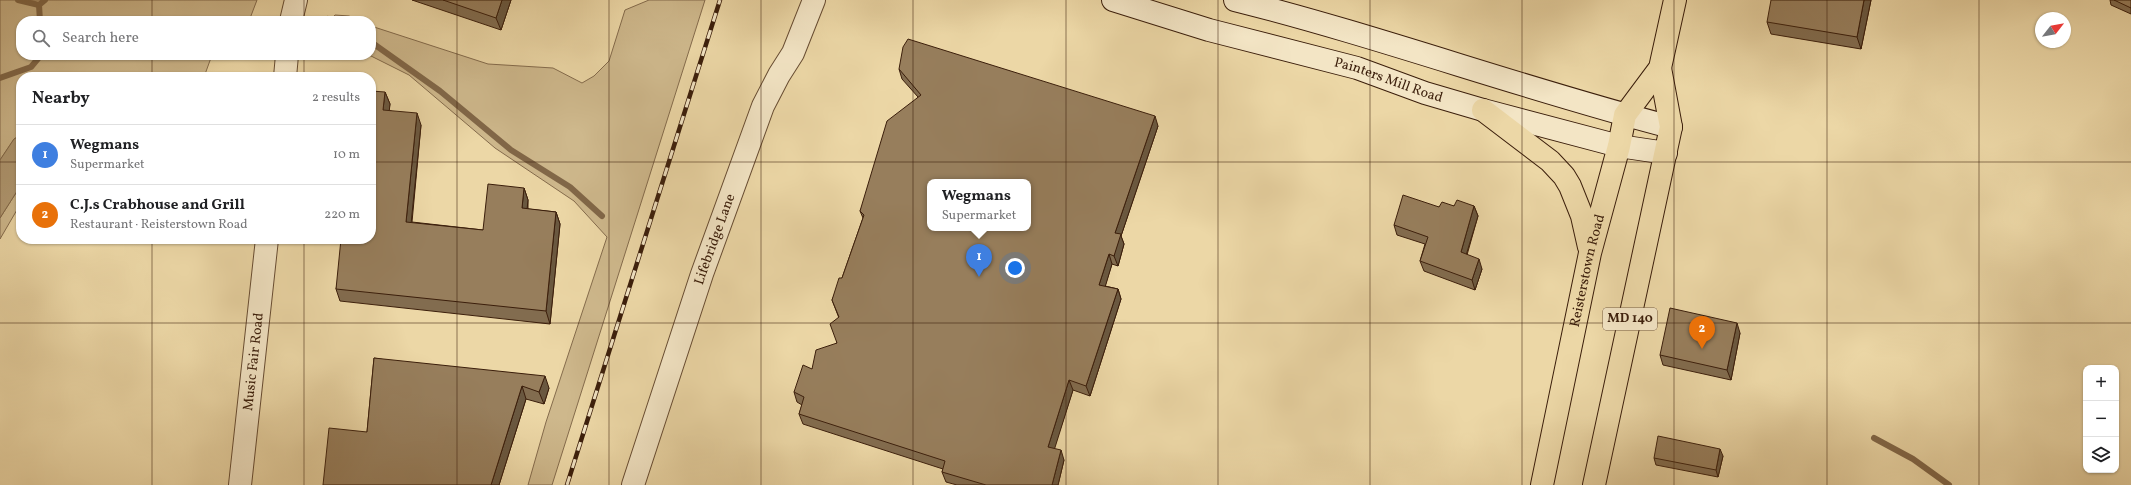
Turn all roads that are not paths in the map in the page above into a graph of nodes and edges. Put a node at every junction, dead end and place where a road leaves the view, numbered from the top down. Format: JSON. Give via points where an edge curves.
{"nodes":[{"id":1,"x":296,"y":0,"type":"edge"},
{"id":2,"x":814,"y":0,"type":"edge"},
{"id":3,"x":1113,"y":0,"type":"edge"},
{"id":4,"x":1235,"y":0,"type":"edge"},
{"id":5,"x":1676,"y":0,"type":"edge"},
{"id":6,"x":292,"y":16,"type":"edge"},
{"id":7,"x":287,"y":60,"type":"edge"},
{"id":8,"x":1660,"y":68,"type":"junction"},
{"id":9,"x":285,"y":72,"type":"edge"},
{"id":10,"x":1483,"y":110,"type":"junction"},
{"id":11,"x":1625,"y":115,"type":"junction"},
{"id":12,"x":1671,"y":127,"type":"junction"},
{"id":13,"x":1619,"y":146,"type":"junction"},
{"id":14,"x":1666,"y":153,"type":"junction"},
{"id":15,"x":266,"y":244,"type":"edge"},
{"id":16,"x":1590,"y":253,"type":"junction"},
{"id":17,"x":240,"y":485,"type":"edge"},
{"id":18,"x":633,"y":485,"type":"edge"},
{"id":19,"x":1542,"y":485,"type":"edge"},
{"id":20,"x":1594,"y":485,"type":"edge"}],
"edges":[{"from":1,"to":6,"type":"main road"},
{"from":2,"to":18,"type":"main road","name":"Lifebridge Lane","via":[[793,53],[763,106],[702,274]]},
{"from":3,"to":10,"type":"main road","name":"Painters Mill Road","via":[[1209,30],[1357,68],[1425,93]]},
{"from":4,"to":11,"type":"main road"},
{"from":5,"to":8,"type":"main road","name":"Reisterstown Road","number":"MD 140"},
{"from":7,"to":9,"type":"main road"},
{"from":8,"to":11,"type":"main road","name":"Reisterstown Road","number":"MD 140"},
{"from":8,"to":12,"type":"main road","name":"Reisterstown Road","number":"MD 140"},
{"from":10,"to":13,"type":"main road","name":"Painters Mill Road"},
{"from":10,"to":16,"type":"main road","via":[[1550,161],[1564,176],[1582,216]]},
{"from":11,"to":12,"type":"main road"},
{"from":11,"to":13,"type":"main road","name":"Reisterstown Road","number":"MD 140"},
{"from":12,"to":14,"type":"main road","name":"Reisterstown Road","number":"MD 140"},
{"from":13,"to":14,"type":"main road","name":"Painters Mill Road"},
{"from":13,"to":16,"type":"main road","name":"Reisterstown Road","number":"MD 140"},
{"from":14,"to":20,"type":"main road","name":"Reisterstown Road","number":"MD 140"},
{"from":15,"to":17,"type":"main road","name":"Music Fair Road"},
{"from":16,"to":19,"type":"main road","name":"Reisterstown Road","number":"MD 140"}]}
